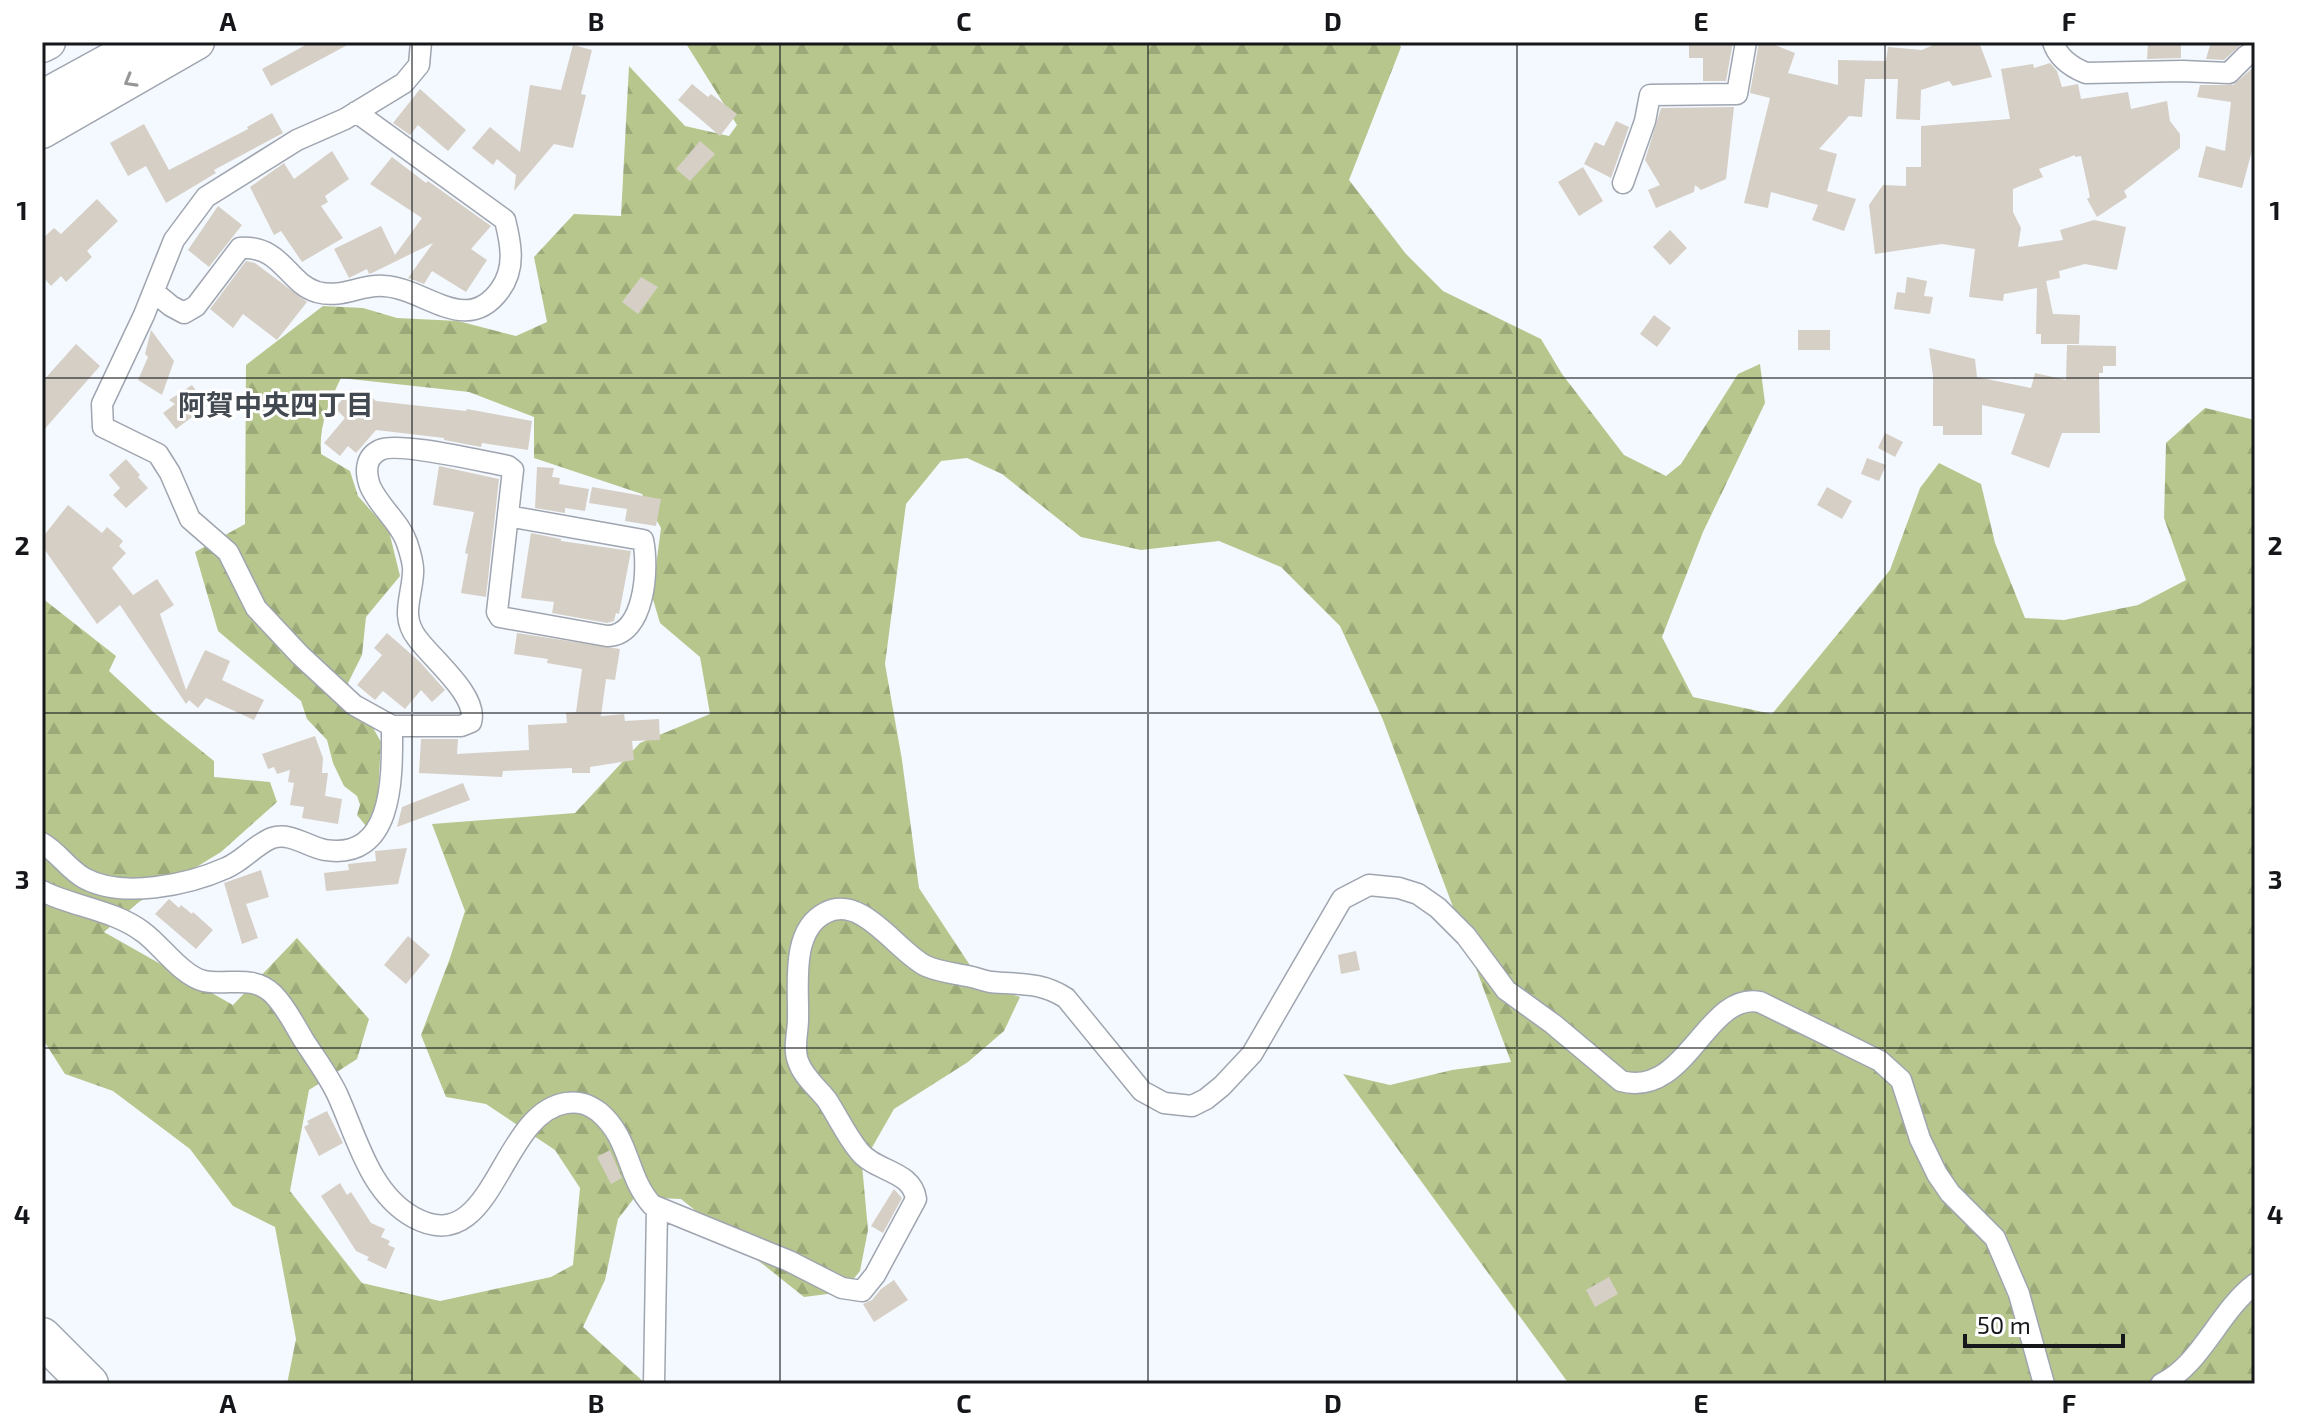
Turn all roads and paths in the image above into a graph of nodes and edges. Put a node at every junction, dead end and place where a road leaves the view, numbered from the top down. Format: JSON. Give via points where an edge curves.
{"nodes":[{"id":1,"x":48,"y":42,"type":"edge"},
{"id":2,"x":105,"y":42,"type":"edge"},
{"id":3,"x":148,"y":42,"type":"edge"},
{"id":4,"x":197,"y":42,"type":"edge"},
{"id":5,"x":421,"y":42,"type":"edge"},
{"id":6,"x":1746,"y":42,"type":"edge"},
{"id":7,"x":2053,"y":42,"type":"edge"},
{"id":8,"x":42,"y":45,"type":"edge"},
{"id":9,"x":2255,"y":50,"type":"edge"},
{"id":10,"x":42,"y":76,"type":"edge"},
{"id":11,"x":42,"y":100,"type":"edge"},
{"id":12,"x":356,"y":112,"type":"junction"},
{"id":13,"x":42,"y":131,"type":"edge"},
{"id":14,"x":1623,"y":183,"type":"dead end"},
{"id":15,"x":154,"y":292,"type":"junction"},
{"id":16,"x":508,"y":516,"type":"junction"},
{"id":17,"x":392,"y":726,"type":"junction"},
{"id":18,"x":42,"y":843,"type":"edge"},
{"id":19,"x":42,"y":891,"type":"edge"},
{"id":20,"x":657,"y":1208,"type":"junction"},
{"id":21,"x":2255,"y":1284,"type":"edge"},
{"id":22,"x":42,"y":1337,"type":"edge"},
{"id":23,"x":42,"y":1368,"type":"edge"},
{"id":24,"x":58,"y":1384,"type":"edge"},
{"id":25,"x":89,"y":1384,"type":"edge"},
{"id":26,"x":654,"y":1384,"type":"edge"},
{"id":27,"x":2044,"y":1384,"type":"edge"},
{"id":28,"x":2161,"y":1384,"type":"edge"}],
"edges":[{"from":1,"to":8,"type":"highway"},
{"from":2,"to":10,"type":"highway"},
{"from":3,"to":11,"type":"highway"},
{"from":4,"to":13,"type":"highway","one_way":true},
{"from":5,"to":12,"type":"street","via":[[419,65],[404,83]]},
{"from":6,"to":14,"type":"street","via":[[1737,94],[1650,95]]},
{"from":7,"to":9,"type":"street","via":[[2072,68],[2086,73],[2229,73]]},
{"from":12,"to":15,"type":"street","via":[[297,140],[206,197],[174,240]]},
{"from":12,"to":15,"type":"street","via":[[505,220],[511,264],[491,303],[470,311],[382,285],[335,295],[314,291],[254,247],[240,248],[196,306],[184,313]]},
{"from":15,"to":17,"type":"street","via":[[102,404],[103,427],[158,454],[190,519],[228,552],[256,608],[354,705]]},
{"from":16,"to":16,"type":"street","via":[[500,617],[607,636],[630,628],[642,592],[643,540]]},
{"from":16,"to":17,"type":"street","via":[[513,470],[508,466],[402,448],[382,448],[370,458],[370,487],[406,541],[414,571],[406,610],[409,625],[461,690],[473,715],[461,726]]},
{"from":17,"to":18,"type":"street","via":[[387,800],[377,828],[360,846],[343,851],[273,838],[225,869],[139,889],[84,878]]},
{"from":19,"to":20,"type":"street","via":[[126,921],[202,981],[255,982],[271,991],[336,1093],[365,1162],[410,1216],[446,1226],[459,1221],[485,1196],[534,1119],[559,1104],[580,1101],[615,1130],[639,1190]]},
{"from":20,"to":26,"type":"street"},
{"from":20,"to":27,"type":"street","via":[[842,1288],[862,1291],[912,1211],[916,1199],[911,1184],[861,1155],[798,1061],[798,973],[804,938],[823,914],[851,910],[935,970],[1052,989],[1066,998],[1142,1091],[1164,1103],[1192,1106],[1222,1086],[1252,1054],[1342,899],[1369,885],[1399,888],[1438,908],[1506,990],[1621,1081],[1645,1083],[1666,1074],[1731,1007],[1751,1000],[1880,1061],[1901,1080],[1937,1174],[1995,1238],[2019,1294]]},
{"from":21,"to":28,"type":"street","via":[[2199,1352]]},
{"from":22,"to":25,"type":"highway"},
{"from":23,"to":24,"type":"highway"}]}
